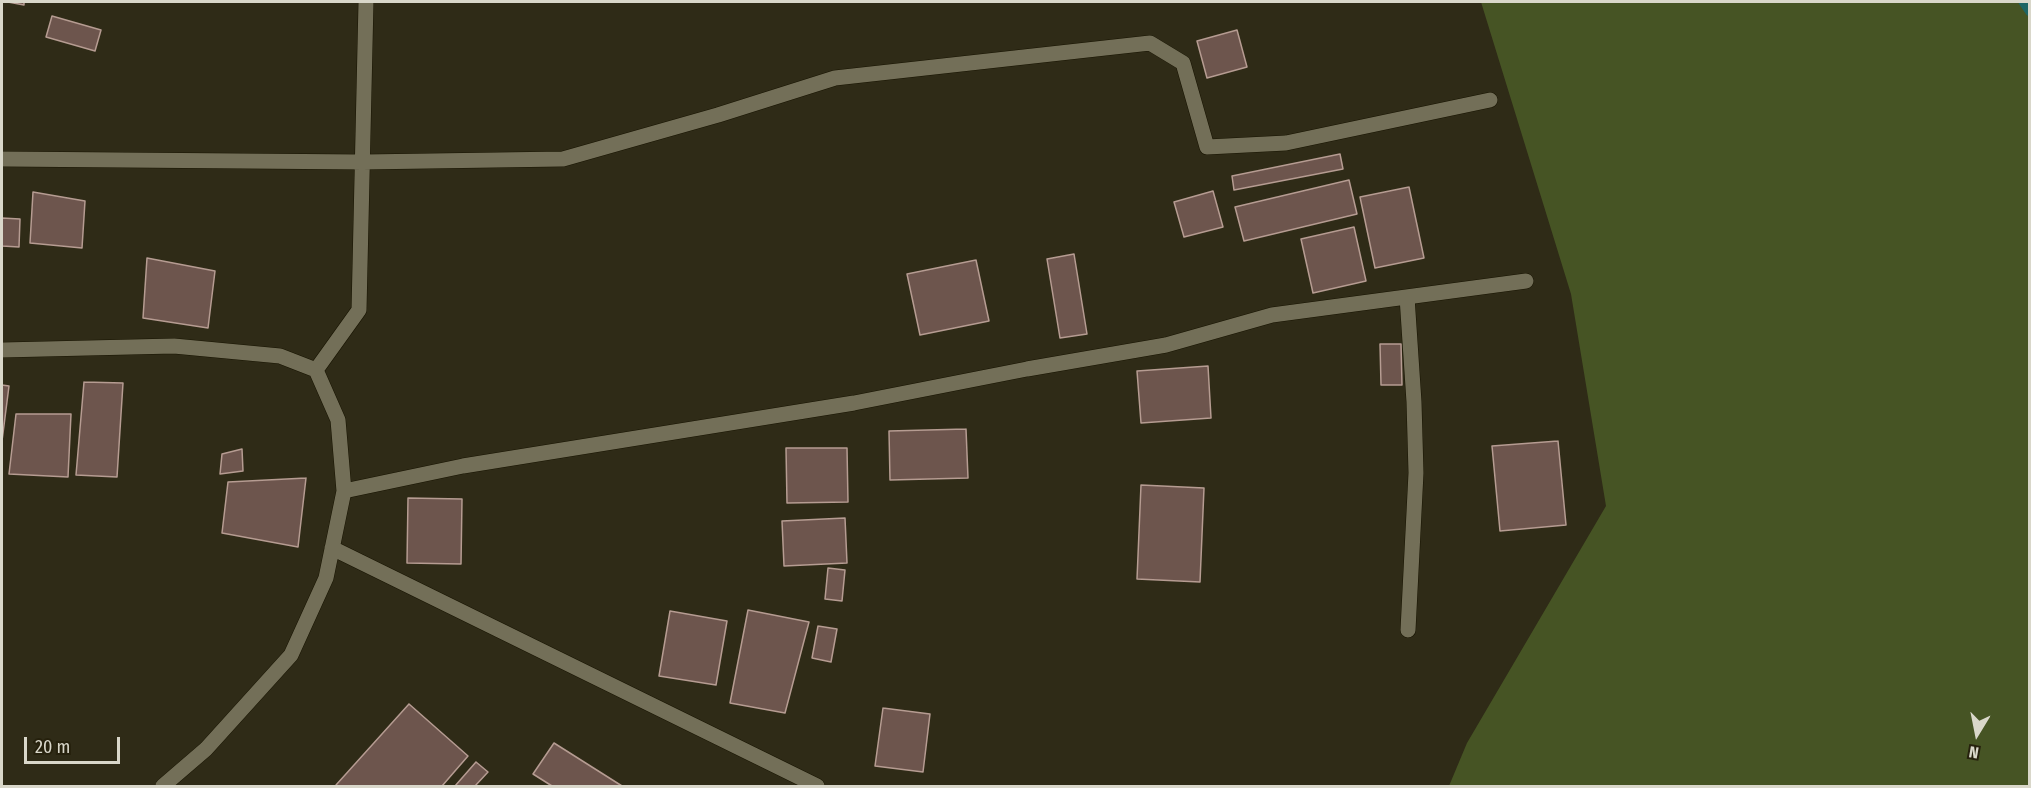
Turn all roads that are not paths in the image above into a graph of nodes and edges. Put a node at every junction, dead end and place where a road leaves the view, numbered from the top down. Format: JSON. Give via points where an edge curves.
{"nodes":[{"id":1,"x":366,"y":2,"type":"edge"},
{"id":2,"x":1490,"y":100,"type":"dead end"},
{"id":3,"x":2,"y":159,"type":"edge"},
{"id":4,"x":363,"y":162,"type":"junction"},
{"id":5,"x":1526,"y":281,"type":"dead end"},
{"id":6,"x":1407,"y":297,"type":"junction"},
{"id":7,"x":2,"y":350,"type":"edge"},
{"id":8,"x":316,"y":370,"type":"junction"},
{"id":9,"x":344,"y":491,"type":"junction"},
{"id":10,"x":332,"y":548,"type":"junction"},
{"id":11,"x":1408,"y":630,"type":"dead end"},
{"id":12,"x":163,"y":786,"type":"edge"},
{"id":13,"x":817,"y":786,"type":"edge"}],
"edges":[{"from":1,"to":4,"type":"street"},
{"from":2,"to":4,"type":"street","via":[[1286,143],[1207,147],[1183,63],[1150,43],[835,78],[563,159]]},
{"from":3,"to":4,"type":"street"},
{"from":4,"to":8,"type":"street","via":[[359,310]]},
{"from":5,"to":6,"type":"street"},
{"from":6,"to":9,"type":"street","via":[[1272,315],[1166,345],[854,403],[462,466]]},
{"from":6,"to":11,"type":"street","via":[[1416,473]]},
{"from":7,"to":8,"type":"street","via":[[174,346],[280,356]]},
{"from":8,"to":9,"type":"street","via":[[338,420]]},
{"from":9,"to":10,"type":"street"},
{"from":10,"to":12,"type":"street","via":[[326,578],[291,655],[206,749]]},
{"from":10,"to":13,"type":"street"}]}
